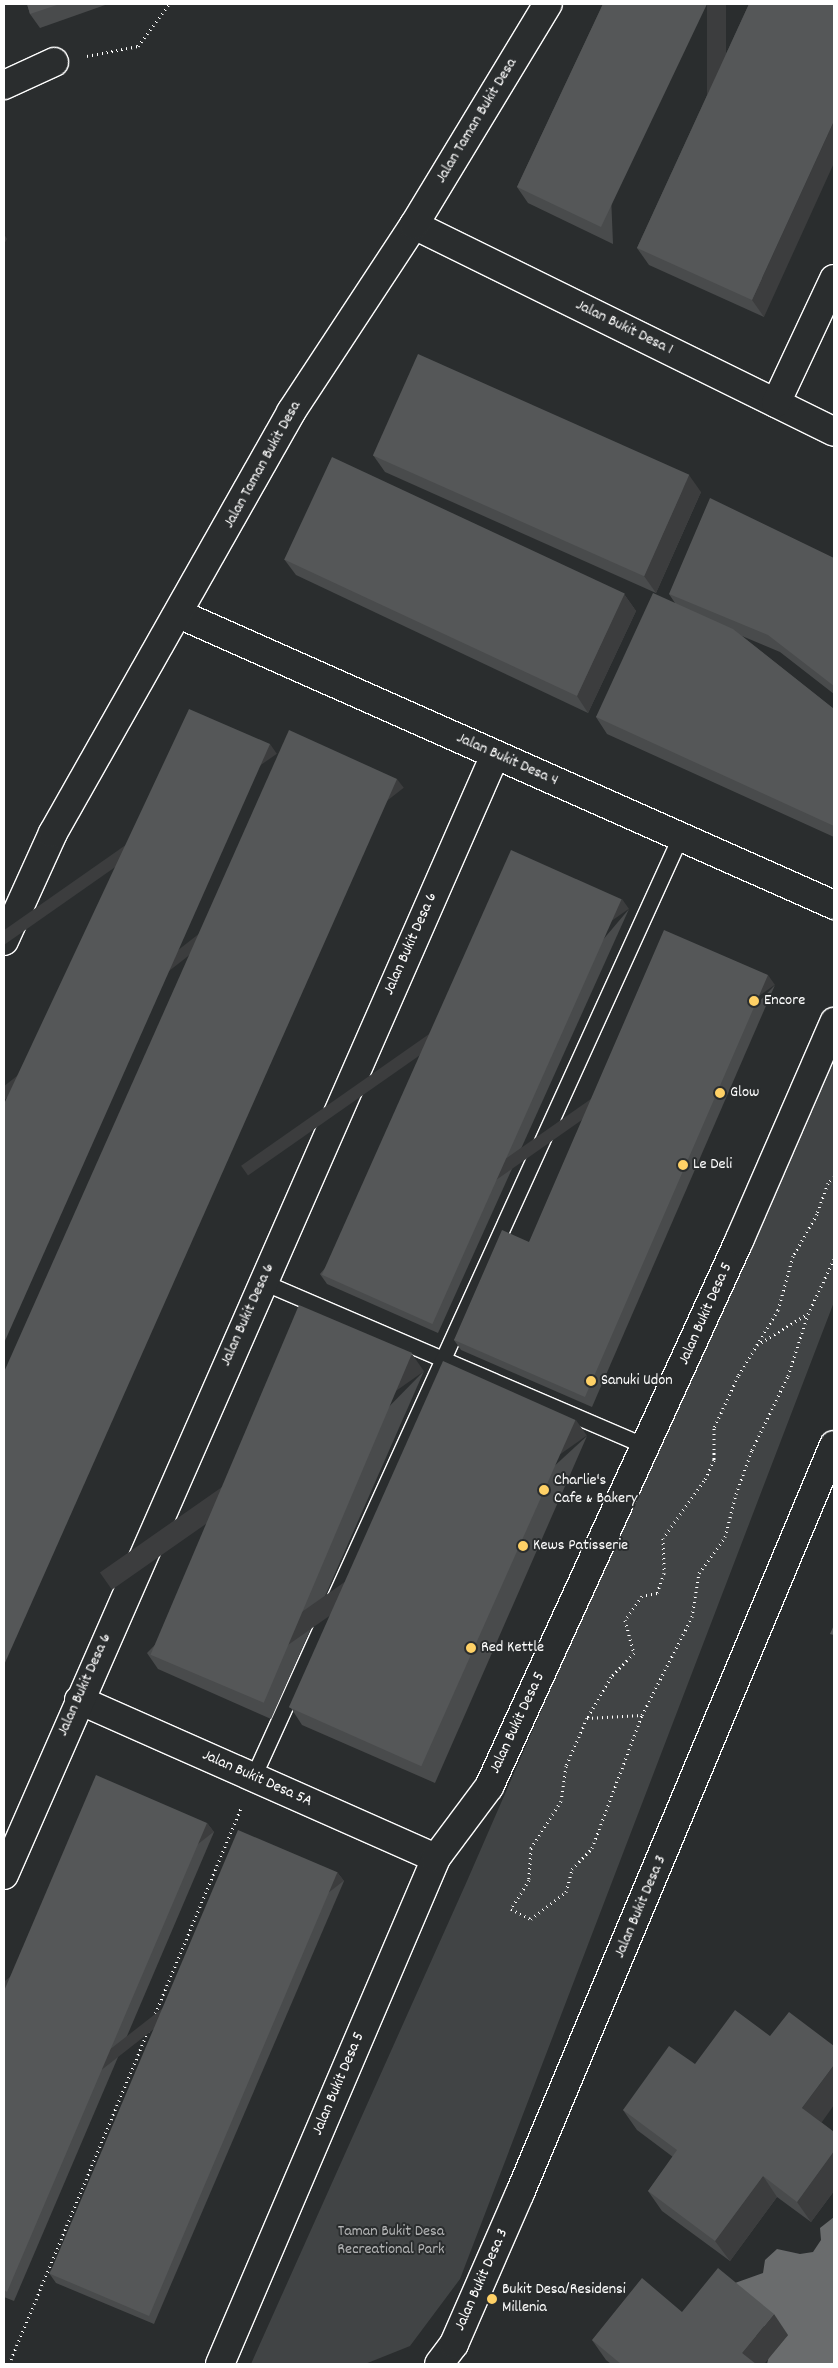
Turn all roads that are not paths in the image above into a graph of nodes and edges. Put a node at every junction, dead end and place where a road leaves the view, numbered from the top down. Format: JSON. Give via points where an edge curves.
{"nodes":[{"id":1,"x":548,"y":4,"type":"edge"},
{"id":2,"x":54,"y":62,"type":"road end"},
{"id":3,"x":4,"y":85,"type":"edge"},
{"id":4,"x":414,"y":225,"type":"junction"},
{"id":5,"x":834,"y":279,"type":"edge"},
{"id":6,"x":776,"y":403,"type":"junction"},
{"id":7,"x":834,"y":432,"type":"edge"},
{"id":8,"x":180,"y":614,"type":"junction"},
{"id":9,"x":495,"y":755,"type":"junction"},
{"id":10,"x":680,"y":837,"type":"junction"},
{"id":11,"x":834,"y":905,"type":"edge"},
{"id":12,"x":4,"y":941,"type":"edge"},
{"id":13,"x":834,"y":1022,"type":"edge"},
{"id":14,"x":263,"y":1282,"type":"junction"},
{"id":15,"x":443,"y":1359,"type":"junction"},
{"id":16,"x":834,"y":1445,"type":"edge"},
{"id":17,"x":646,"y":1446,"type":"junction"},
{"id":18,"x":79,"y":1700,"type":"junction"},
{"id":19,"x":253,"y":1777,"type":"junction"},
{"id":20,"x":436,"y":1858,"type":"junction"},
{"id":21,"x":4,"y":1875,"type":"edge"},
{"id":22,"x":220,"y":2364,"type":"edge"},
{"id":23,"x":439,"y":2364,"type":"edge"}],
"edges":[{"from":1,"to":4,"type":"street","name":"Jalan Taman Bukit Desa"},
{"from":2,"to":3,"type":"street"},
{"from":4,"to":6,"type":"street","name":"Jalan Bukit Desa 1"},
{"from":4,"to":8,"type":"street","name":"Jalan Taman Bukit Desa","via":[[291,412]]},
{"from":5,"to":6,"type":"street"},
{"from":6,"to":7,"type":"street","name":"Jalan Bukit Desa 1"},
{"from":8,"to":9,"type":"street","name":"Jalan Bukit Desa 4"},
{"from":8,"to":12,"type":"street","name":"Jalan Taman Bukit Desa","via":[[53,833]]},
{"from":9,"to":10,"type":"street","name":"Jalan Bukit Desa 4"},
{"from":9,"to":14,"type":"street","name":"Jalan Bukit Desa 6"},
{"from":10,"to":11,"type":"street","name":"Jalan Bukit Desa 4"},
{"from":10,"to":15,"type":"lane"},
{"from":13,"to":17,"type":"street","name":"Jalan Bukit Desa 5"},
{"from":14,"to":15,"type":"lane"},
{"from":14,"to":18,"type":"street","name":"Jalan Bukit Desa 6"},
{"from":15,"to":17,"type":"lane"},
{"from":15,"to":19,"type":"lane"},
{"from":16,"to":23,"type":"street","name":"Jalan Bukit Desa 3","via":[[535,2158],[454,2344]]},
{"from":17,"to":20,"type":"street","name":"Jalan Bukit Desa 5","via":[[489,1787]]},
{"from":18,"to":19,"type":"street","name":"Jalan Bukit Desa 5A"},
{"from":18,"to":21,"type":"street","name":"Jalan Bukit Desa 6"},
{"from":19,"to":20,"type":"street","name":"Jalan Bukit Desa 5A"},
{"from":20,"to":22,"type":"street","name":"Jalan Bukit Desa 5"}]}
